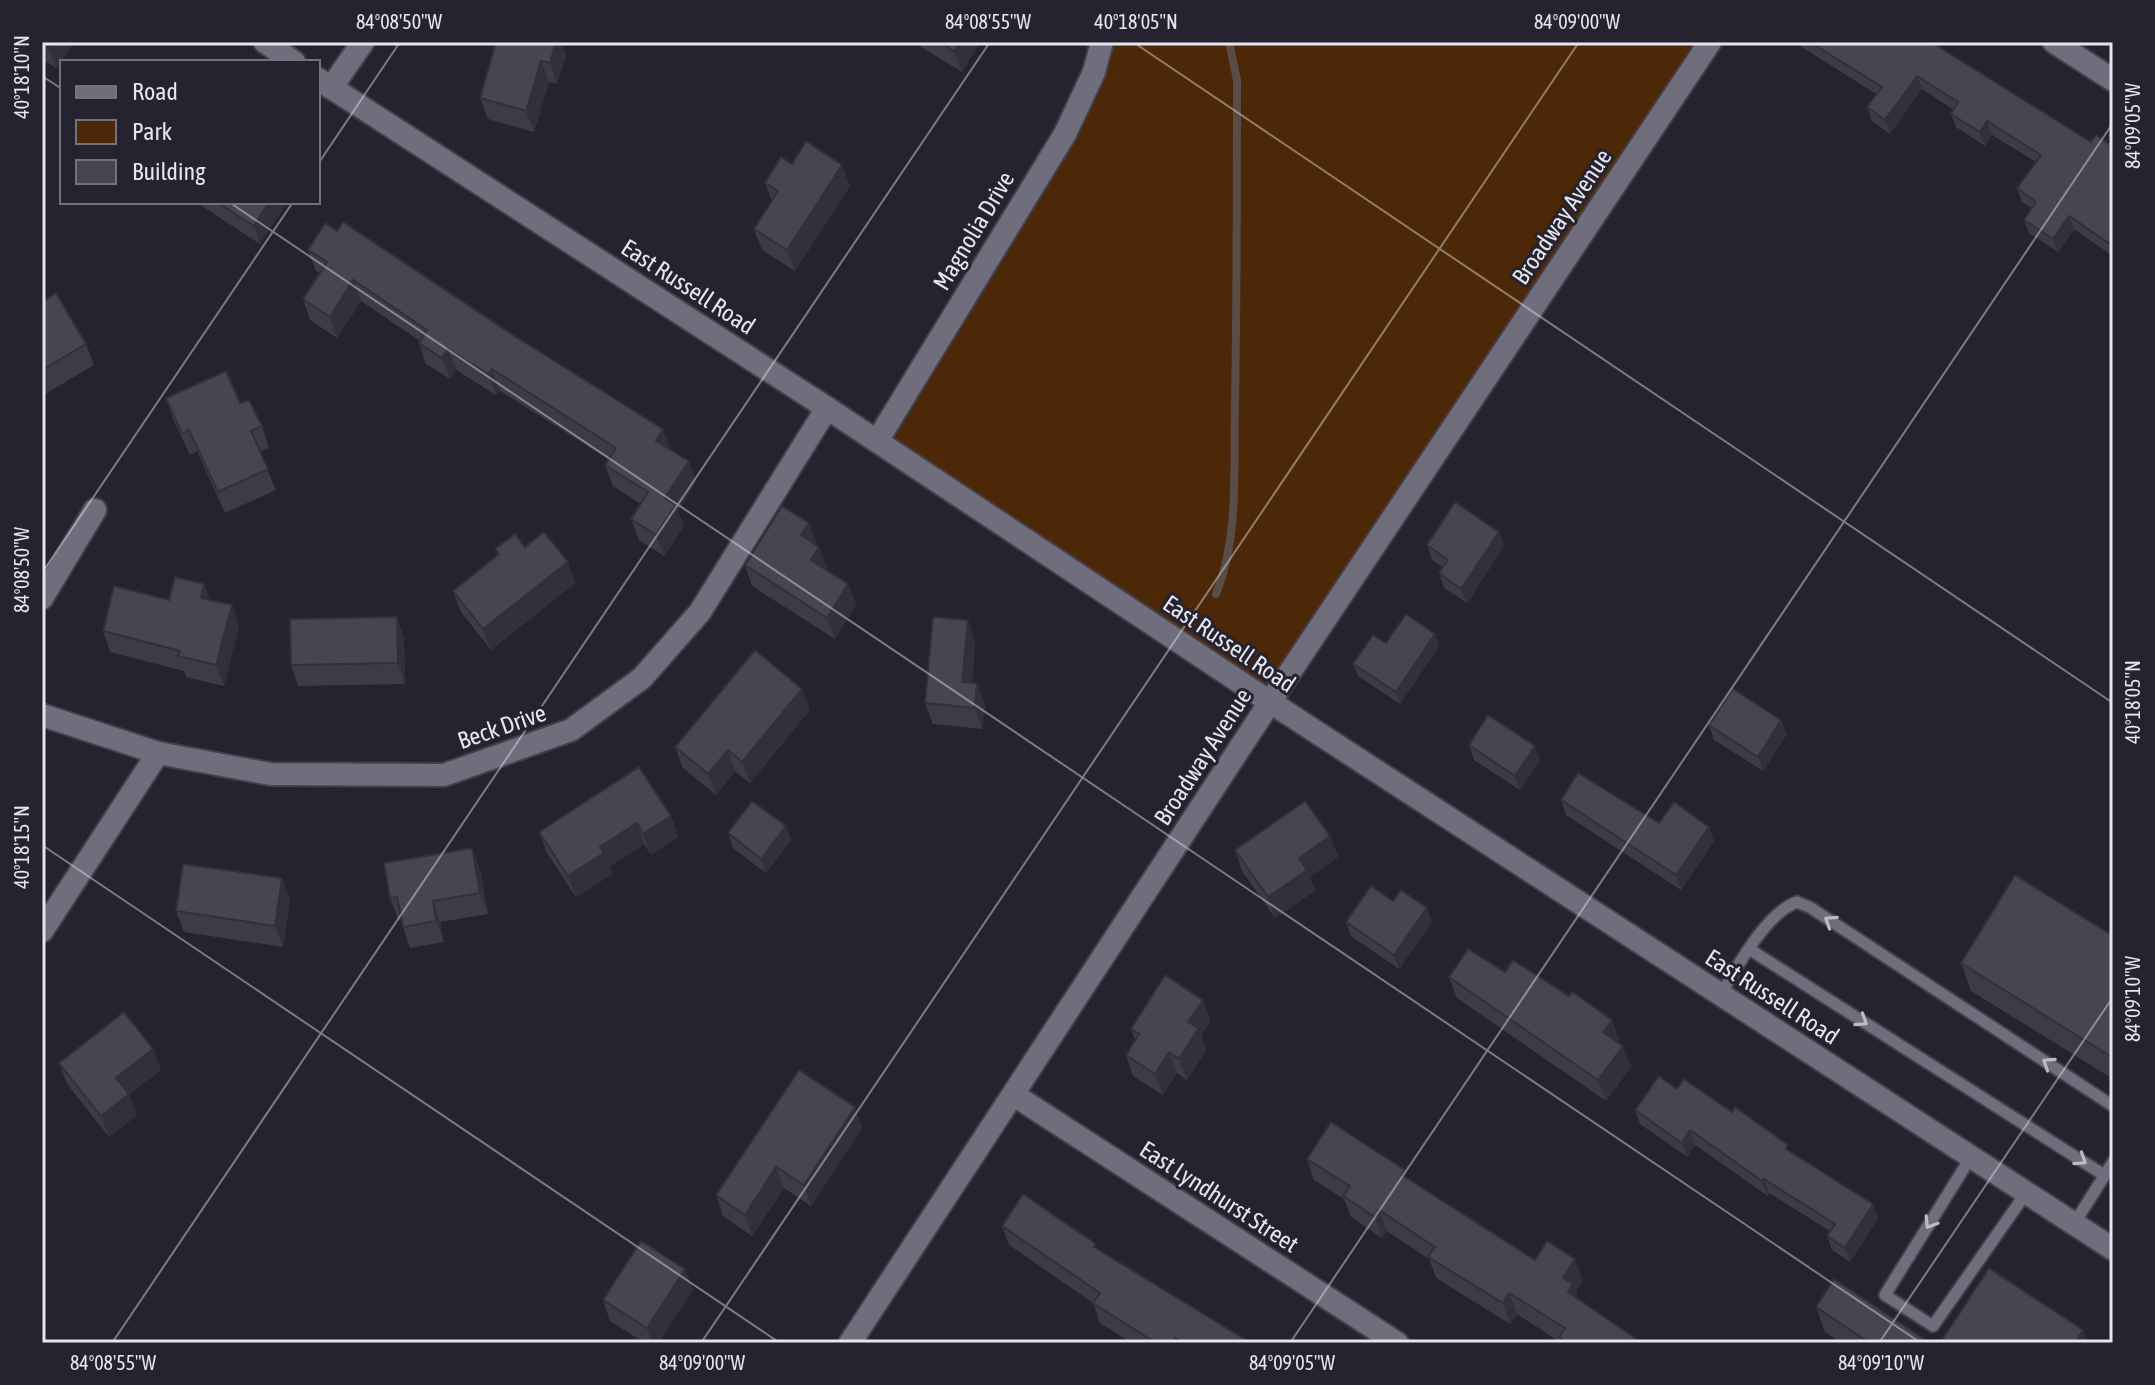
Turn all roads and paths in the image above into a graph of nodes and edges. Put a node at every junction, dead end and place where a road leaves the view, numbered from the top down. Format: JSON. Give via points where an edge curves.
{"nodes":[{"id":1,"x":265,"y":42,"type":"edge"},
{"id":2,"x":363,"y":42,"type":"edge"},
{"id":3,"x":1102,"y":42,"type":"edge"},
{"id":4,"x":1710,"y":42,"type":"edge"},
{"id":5,"x":2054,"y":42,"type":"edge"},
{"id":6,"x":291,"y":60,"type":"edge"},
{"id":7,"x":2113,"y":80,"type":"edge"},
{"id":8,"x":324,"y":84,"type":"edge"},
{"id":9,"x":827,"y":408,"type":"junction"},
{"id":10,"x":877,"y":441,"type":"junction"},
{"id":11,"x":95,"y":510,"type":"dead end"},
{"id":12,"x":42,"y":598,"type":"edge"},
{"id":13,"x":1270,"y":702,"type":"junction"},
{"id":14,"x":42,"y":715,"type":"edge"},
{"id":15,"x":158,"y":753,"type":"junction"},
{"id":16,"x":42,"y":931,"type":"edge"},
{"id":17,"x":1749,"y":949,"type":"junction"},
{"id":18,"x":1721,"y":994,"type":"junction"},
{"id":19,"x":1014,"y":1095,"type":"junction"},
{"id":20,"x":2113,"y":1106,"type":"edge"},
{"id":21,"x":1971,"y":1157,"type":"junction"},
{"id":22,"x":2113,"y":1162,"type":"edge"},
{"id":23,"x":2104,"y":1175,"type":"junction"},
{"id":24,"x":2026,"y":1193,"type":"junction"},
{"id":25,"x":2074,"y":1224,"type":"junction"},
{"id":26,"x":2113,"y":1249,"type":"edge"},
{"id":27,"x":850,"y":1343,"type":"edge"},
{"id":28,"x":1397,"y":1343,"type":"edge"}],
"edges":[{"from":1,"to":6,"type":"street"},
{"from":2,"to":8,"type":"street"},
{"from":3,"to":10,"type":"street","name":"Magnolia Drive","via":[[1065,134]]},
{"from":4,"to":13,"type":"street","name":"Broadway Avenue"},
{"from":5,"to":7,"type":"street"},
{"from":8,"to":9,"type":"street","name":"East Russell Road"},
{"from":9,"to":10,"type":"street","name":"East Russell Road"},
{"from":9,"to":15,"type":"street","name":"Beck Drive","via":[[700,612],[642,678],[571,730],[444,775],[270,774]]},
{"from":10,"to":13,"type":"street","name":"East Russell Road"},
{"from":11,"to":12,"type":"street"},
{"from":13,"to":18,"type":"street","name":"East Russell Road"},
{"from":13,"to":19,"type":"street","name":"Broadway Avenue"},
{"from":14,"to":15,"type":"street","name":"Beck Drive"},
{"from":15,"to":16,"type":"street"},
{"from":17,"to":18,"type":"lane"},
{"from":20,"to":17,"type":"lane","one_way":true,"via":[[1811,908],[1797,902],[1787,906]]},
{"from":17,"to":23,"type":"lane","one_way":true},
{"from":18,"to":21,"type":"street","name":"East Russell Road"},
{"from":19,"to":27,"type":"street","name":"Broadway Avenue"},
{"from":19,"to":28,"type":"street","name":"East Lyndhurst Street"},
{"from":21,"to":24,"type":"street","name":"East Russell Road"},
{"from":21,"to":24,"type":"lane","one_way":true,"via":[[1885,1295],[1897,1303],[1933,1326]]},
{"from":22,"to":23,"type":"lane"},
{"from":23,"to":25,"type":"lane"},
{"from":24,"to":25,"type":"street","name":"East Russell Road"},
{"from":25,"to":26,"type":"street","name":"East Russell Road"}]}
